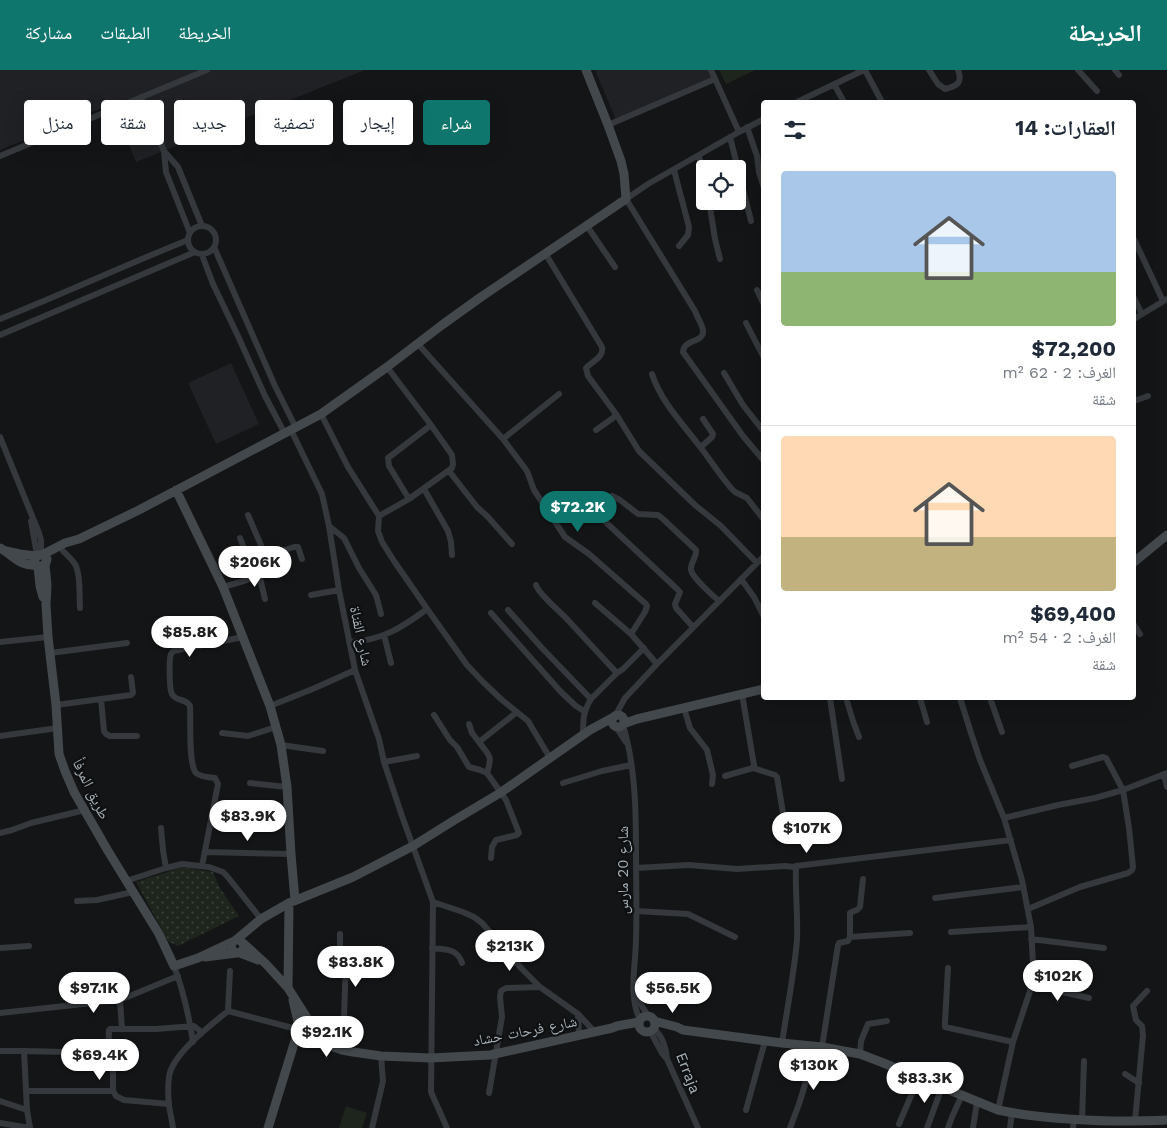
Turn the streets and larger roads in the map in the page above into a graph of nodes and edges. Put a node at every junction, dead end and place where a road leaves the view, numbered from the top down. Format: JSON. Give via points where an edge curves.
{"nodes":[{"id":1,"x":207,"y":70,"type":"edge"},
{"id":2,"x":586,"y":70,"type":"edge"},
{"id":3,"x":711,"y":70,"type":"edge"},
{"id":4,"x":864,"y":70,"type":"edge"},
{"id":5,"x":929,"y":70,"type":"edge"},
{"id":6,"x":958,"y":70,"type":"edge"},
{"id":7,"x":1078,"y":70,"type":"edge"},
{"id":8,"x":715,"y":79,"type":"junction"},
{"id":9,"x":834,"y":84,"type":"junction"},
{"id":10,"x":1097,"y":91,"type":"dead end"},
{"id":11,"x":141,"y":97,"type":"junction"},
{"id":12,"x":810,"y":99,"type":"edge"},
{"id":13,"x":843,"y":100,"type":"edge"},
{"id":14,"x":881,"y":100,"type":"edge"},
{"id":15,"x":761,"y":120,"type":"edge"},
{"id":16,"x":608,"y":125,"type":"junction"},
{"id":17,"x":747,"y":127,"type":"junction"},
{"id":18,"x":739,"y":132,"type":"junction"},
{"id":19,"x":730,"y":137,"type":"junction"},
{"id":20,"x":164,"y":151,"type":"junction"},
{"id":21,"x":0,"y":156,"type":"edge"},
{"id":22,"x":699,"y":156,"type":"junction"},
{"id":23,"x":700,"y":160,"type":"edge"},
{"id":24,"x":674,"y":170,"type":"junction"},
{"id":25,"x":761,"y":178,"type":"edge"},
{"id":26,"x":626,"y":200,"type":"junction"},
{"id":27,"x":710,"y":210,"type":"edge"},
{"id":28,"x":751,"y":222,"type":"dead end"},
{"id":29,"x":202,"y":226,"type":"junction"},
{"id":30,"x":587,"y":226,"type":"junction"},
{"id":31,"x":189,"y":236,"type":"junction"},
{"id":32,"x":1136,"y":243,"type":"edge"},
{"id":33,"x":679,"y":246,"type":"dead end"},
{"id":34,"x":214,"y":248,"type":"junction"},
{"id":35,"x":195,"y":252,"type":"junction"},
{"id":36,"x":545,"y":253,"type":"junction"},
{"id":37,"x":202,"y":255,"type":"junction"},
{"id":38,"x":720,"y":259,"type":"dead end"},
{"id":39,"x":615,"y":267,"type":"dead end"},
{"id":40,"x":757,"y":290,"type":"dead end"},
{"id":41,"x":761,"y":299,"type":"edge"},
{"id":42,"x":1165,"y":300,"type":"edge"},
{"id":43,"x":1136,"y":302,"type":"edge"},
{"id":44,"x":1142,"y":314,"type":"junction"},
{"id":45,"x":1136,"y":318,"type":"edge"},
{"id":46,"x":0,"y":319,"type":"edge"},
{"id":47,"x":746,"y":323,"type":"dead end"},
{"id":48,"x":0,"y":335,"type":"edge"},
{"id":49,"x":418,"y":344,"type":"junction"},
{"id":50,"x":761,"y":352,"type":"edge"},
{"id":51,"x":387,"y":367,"type":"junction"},
{"id":52,"x":724,"y":373,"type":"dead end"},
{"id":53,"x":652,"y":374,"type":"dead end"},
{"id":54,"x":559,"y":394,"type":"dead end"},
{"id":55,"x":1148,"y":396,"type":"dead end"},
{"id":56,"x":1136,"y":400,"type":"edge"},
{"id":57,"x":321,"y":414,"type":"junction"},
{"id":58,"x":616,"y":414,"type":"junction"},
{"id":59,"x":703,"y":419,"type":"dead end"},
{"id":60,"x":431,"y":425,"type":"junction"},
{"id":61,"x":761,"y":428,"type":"edge"},
{"id":62,"x":596,"y":430,"type":"dead end"},
{"id":63,"x":291,"y":431,"type":"junction"},
{"id":64,"x":0,"y":437,"type":"edge"},
{"id":65,"x":503,"y":439,"type":"junction"},
{"id":66,"x":701,"y":447,"type":"junction"},
{"id":67,"x":761,"y":457,"type":"edge"},
{"id":68,"x":449,"y":471,"type":"junction"},
{"id":69,"x":424,"y":489,"type":"junction"},
{"id":70,"x":176,"y":490,"type":"junction"},
{"id":71,"x":612,"y":496,"type":"dead end"},
{"id":72,"x":409,"y":499,"type":"junction"},
{"id":73,"x":595,"y":512,"type":"dead end"},
{"id":74,"x":248,"y":514,"type":"dead end"},
{"id":75,"x":379,"y":516,"type":"junction"},
{"id":76,"x":761,"y":516,"type":"edge"},
{"id":77,"x":329,"y":526,"type":"junction"},
{"id":78,"x":1167,"y":537,"type":"edge"},
{"id":79,"x":240,"y":538,"type":"dead end"},
{"id":80,"x":79,"y":539,"type":"junction"},
{"id":81,"x":512,"y":544,"type":"dead end"},
{"id":82,"x":2,"y":549,"type":"edge"},
{"id":83,"x":63,"y":550,"type":"junction"},
{"id":84,"x":452,"y":555,"type":"dead end"},
{"id":85,"x":266,"y":556,"type":"junction"},
{"id":86,"x":302,"y":559,"type":"dead end"},
{"id":87,"x":761,"y":559,"type":"edge"},
{"id":88,"x":40,"y":560,"type":"junction"},
{"id":89,"x":1136,"y":560,"type":"edge"},
{"id":90,"x":20,"y":562,"type":"junction"},
{"id":91,"x":757,"y":563,"type":"junction"},
{"id":92,"x":257,"y":576,"type":"junction"},
{"id":93,"x":741,"y":579,"type":"junction"},
{"id":94,"x":536,"y":585,"type":"dead end"},
{"id":95,"x":40,"y":586,"type":"junction"},
{"id":96,"x":222,"y":587,"type":"junction"},
{"id":97,"x":339,"y":590,"type":"junction"},
{"id":98,"x":311,"y":596,"type":"dead end"},
{"id":99,"x":264,"y":599,"type":"dead end"},
{"id":100,"x":719,"y":601,"type":"junction"},
{"id":101,"x":595,"y":603,"type":"dead end"},
{"id":102,"x":46,"y":604,"type":"junction"},
{"id":103,"x":80,"y":608,"type":"dead end"},
{"id":104,"x":427,"y":609,"type":"junction"},
{"id":105,"x":508,"y":610,"type":"dead end"},
{"id":106,"x":761,"y":611,"type":"edge"},
{"id":107,"x":491,"y":613,"type":"dead end"},
{"id":108,"x":381,"y":614,"type":"dead end"},
{"id":109,"x":190,"y":621,"type":"dead end"},
{"id":110,"x":693,"y":627,"type":"junction"},
{"id":111,"x":1136,"y":627,"type":"edge"},
{"id":112,"x":631,"y":634,"type":"junction"},
{"id":113,"x":1140,"y":634,"type":"dead end"},
{"id":114,"x":384,"y":635,"type":"junction"},
{"id":115,"x":48,"y":637,"type":"junction"},
{"id":116,"x":243,"y":637,"type":"junction"},
{"id":117,"x":0,"y":642,"type":"edge"},
{"id":118,"x":349,"y":642,"type":"junction"},
{"id":119,"x":127,"y":643,"type":"dead end"},
{"id":120,"x":194,"y":647,"type":"junction"},
{"id":121,"x":644,"y":648,"type":"junction"},
{"id":122,"x":50,"y":653,"type":"junction"},
{"id":123,"x":391,"y":663,"type":"dead end"},
{"id":124,"x":657,"y":664,"type":"junction"},
{"id":125,"x":355,"y":670,"type":"junction"},
{"id":126,"x":617,"y":673,"type":"junction"},
{"id":127,"x":131,"y":677,"type":"dead end"},
{"id":128,"x":761,"y":690,"type":"edge"},
{"id":129,"x":742,"y":694,"type":"junction"},
{"id":130,"x":101,"y":699,"type":"junction"},
{"id":131,"x":591,"y":699,"type":"junction"},
{"id":132,"x":830,"y":700,"type":"edge"},
{"id":133,"x":847,"y":700,"type":"edge"},
{"id":134,"x":921,"y":700,"type":"edge"},
{"id":135,"x":961,"y":700,"type":"edge"},
{"id":136,"x":991,"y":700,"type":"edge"},
{"id":137,"x":56,"y":705,"type":"junction"},
{"id":138,"x":270,"y":706,"type":"junction"},
{"id":139,"x":684,"y":708,"type":"junction"},
{"id":140,"x":584,"y":711,"type":"junction"},
{"id":141,"x":518,"y":712,"type":"junction"},
{"id":142,"x":434,"y":715,"type":"dead end"},
{"id":143,"x":618,"y":722,"type":"junction"},
{"id":144,"x":927,"y":722,"type":"dead end"},
{"id":145,"x":469,"y":724,"type":"dead end"},
{"id":146,"x":276,"y":727,"type":"junction"},
{"id":147,"x":58,"y":728,"type":"junction"},
{"id":148,"x":1002,"y":732,"type":"dead end"},
{"id":149,"x":222,"y":733,"type":"dead end"},
{"id":150,"x":585,"y":734,"type":"junction"},
{"id":151,"x":0,"y":736,"type":"edge"},
{"id":152,"x":137,"y":736,"type":"dead end"},
{"id":153,"x":859,"y":737,"type":"dead end"},
{"id":154,"x":479,"y":742,"type":"junction"},
{"id":155,"x":281,"y":745,"type":"junction"},
{"id":156,"x":324,"y":751,"type":"dead end"},
{"id":157,"x":416,"y":756,"type":"dead end"},
{"id":158,"x":550,"y":758,"type":"junction"},
{"id":159,"x":384,"y":762,"type":"junction"},
{"id":160,"x":631,"y":764,"type":"junction"},
{"id":161,"x":1072,"y":766,"type":"dead end"},
{"id":162,"x":753,"y":768,"type":"junction"},
{"id":163,"x":487,"y":773,"type":"junction"},
{"id":164,"x":1166,"y":774,"type":"edge"},
{"id":165,"x":726,"y":776,"type":"dead end"},
{"id":166,"x":842,"y":779,"type":"dead end"},
{"id":167,"x":250,"y":783,"type":"dead end"},
{"id":168,"x":563,"y":783,"type":"dead end"},
{"id":169,"x":712,"y":784,"type":"dead end"},
{"id":170,"x":1167,"y":786,"type":"edge"},
{"id":171,"x":288,"y":788,"type":"junction"},
{"id":172,"x":1123,"y":790,"type":"junction"},
{"id":173,"x":500,"y":793,"type":"junction"},
{"id":174,"x":85,"y":810,"type":"junction"},
{"id":175,"x":820,"y":818,"type":"dead end"},
{"id":176,"x":1004,"y":818,"type":"junction"},
{"id":177,"x":161,"y":828,"type":"dead end"},
{"id":178,"x":0,"y":833,"type":"edge"},
{"id":179,"x":1010,"y":840,"type":"junction"},
{"id":180,"x":413,"y":846,"type":"junction"},
{"id":181,"x":205,"y":852,"type":"junction"},
{"id":182,"x":291,"y":854,"type":"junction"},
{"id":183,"x":491,"y":858,"type":"dead end"},
{"id":184,"x":202,"y":866,"type":"junction"},
{"id":185,"x":796,"y":866,"type":"junction"},
{"id":186,"x":166,"y":868,"type":"junction"},
{"id":187,"x":636,"y":868,"type":"junction"},
{"id":188,"x":863,"y":880,"type":"dead end"},
{"id":189,"x":126,"y":881,"type":"junction"},
{"id":190,"x":1023,"y":887,"type":"junction"},
{"id":191,"x":133,"y":892,"type":"junction"},
{"id":192,"x":935,"y":898,"type":"dead end"},
{"id":193,"x":77,"y":901,"type":"dead end"},
{"id":194,"x":292,"y":902,"type":"junction"},
{"id":195,"x":433,"y":902,"type":"junction"},
{"id":196,"x":1028,"y":908,"type":"junction"},
{"id":197,"x":636,"y":911,"type":"junction"},
{"id":198,"x":261,"y":919,"type":"junction"},
{"id":199,"x":1031,"y":927,"type":"junction"},
{"id":200,"x":951,"y":932,"type":"dead end"},
{"id":201,"x":910,"y":933,"type":"dead end"},
{"id":202,"x":340,"y":934,"type":"dead end"},
{"id":203,"x":735,"y":937,"type":"dead end"},
{"id":204,"x":850,"y":937,"type":"junction"},
{"id":205,"x":1031,"y":939,"type":"junction"},
{"id":206,"x":239,"y":941,"type":"junction"},
{"id":207,"x":29,"y":946,"type":"dead end"},
{"id":208,"x":0,"y":948,"type":"edge"},
{"id":209,"x":432,"y":948,"type":"junction"},
{"id":210,"x":1104,"y":948,"type":"dead end"},
{"id":211,"x":238,"y":953,"type":"junction"},
{"id":212,"x":198,"y":958,"type":"junction"},
{"id":213,"x":462,"y":963,"type":"dead end"},
{"id":214,"x":266,"y":964,"type":"junction"},
{"id":215,"x":174,"y":966,"type":"junction"},
{"id":216,"x":948,"y":968,"type":"dead end"},
{"id":217,"x":230,"y":971,"type":"dead end"},
{"id":218,"x":178,"y":976,"type":"junction"},
{"id":219,"x":1031,"y":985,"type":"junction"},
{"id":220,"x":540,"y":987,"type":"junction"},
{"id":221,"x":290,"y":991,"type":"junction"},
{"id":222,"x":1147,"y":991,"type":"dead end"},
{"id":223,"x":1089,"y":998,"type":"dead end"},
{"id":224,"x":120,"y":1000,"type":"junction"},
{"id":225,"x":228,"y":1010,"type":"junction"},
{"id":226,"x":0,"y":1013,"type":"edge"},
{"id":227,"x":578,"y":1014,"type":"junction"},
{"id":228,"x":309,"y":1021,"type":"junction"},
{"id":229,"x":887,"y":1021,"type":"dead end"},
{"id":230,"x":647,"y":1024,"type":"junction"},
{"id":231,"x":190,"y":1028,"type":"junction"},
{"id":232,"x":298,"y":1028,"type":"junction"},
{"id":233,"x":122,"y":1029,"type":"junction"},
{"id":234,"x":316,"y":1029,"type":"junction"},
{"id":235,"x":595,"y":1032,"type":"junction"},
{"id":236,"x":201,"y":1034,"type":"junction"},
{"id":237,"x":579,"y":1036,"type":"junction"},
{"id":238,"x":307,"y":1038,"type":"junction"},
{"id":239,"x":765,"y":1041,"type":"junction"},
{"id":240,"x":192,"y":1042,"type":"junction"},
{"id":241,"x":338,"y":1042,"type":"junction"},
{"id":242,"x":1013,"y":1042,"type":"junction"},
{"id":243,"x":782,"y":1043,"type":"junction"},
{"id":244,"x":819,"y":1046,"type":"junction"},
{"id":245,"x":0,"y":1051,"type":"edge"},
{"id":246,"x":24,"y":1051,"type":"junction"},
{"id":247,"x":353,"y":1052,"type":"junction"},
{"id":248,"x":108,"y":1053,"type":"junction"},
{"id":249,"x":496,"y":1054,"type":"junction"},
{"id":250,"x":860,"y":1054,"type":"junction"},
{"id":251,"x":381,"y":1056,"type":"junction"},
{"id":252,"x":431,"y":1058,"type":"junction"},
{"id":253,"x":290,"y":1059,"type":"junction"},
{"id":254,"x":1084,"y":1061,"type":"dead end"},
{"id":255,"x":1125,"y":1074,"type":"dead end"},
{"id":256,"x":919,"y":1077,"type":"junction"},
{"id":257,"x":1139,"y":1083,"type":"junction"},
{"id":258,"x":942,"y":1087,"type":"junction"},
{"id":259,"x":27,"y":1091,"type":"junction"},
{"id":260,"x":113,"y":1091,"type":"junction"},
{"id":261,"x":489,"y":1093,"type":"dead end"},
{"id":262,"x":962,"y":1096,"type":"junction"},
{"id":263,"x":0,"y":1101,"type":"edge"},
{"id":264,"x":978,"y":1102,"type":"junction"},
{"id":265,"x":169,"y":1104,"type":"junction"},
{"id":266,"x":27,"y":1110,"type":"junction"},
{"id":267,"x":746,"y":1110,"type":"dead end"},
{"id":268,"x":998,"y":1110,"type":"junction"},
{"id":269,"x":1012,"y":1113,"type":"junction"},
{"id":270,"x":1167,"y":1120,"type":"edge"},
{"id":271,"x":1135,"y":1121,"type":"junction"},
{"id":272,"x":0,"y":1123,"type":"edge"},
{"id":273,"x":1076,"y":1123,"type":"edge"},
{"id":274,"x":899,"y":1124,"type":"dead end"},
{"id":275,"x":30,"y":1128,"type":"edge"},
{"id":276,"x":173,"y":1128,"type":"edge"},
{"id":277,"x":268,"y":1128,"type":"edge"},
{"id":278,"x":372,"y":1128,"type":"edge"},
{"id":279,"x":447,"y":1128,"type":"edge"},
{"id":280,"x":698,"y":1128,"type":"edge"},
{"id":281,"x":790,"y":1128,"type":"edge"},
{"id":282,"x":927,"y":1128,"type":"edge"},
{"id":283,"x":948,"y":1128,"type":"edge"},
{"id":284,"x":973,"y":1128,"type":"edge"},
{"id":285,"x":1010,"y":1128,"type":"edge"}],
"edges":[{"from":1,"to":11,"type":"street"},
{"from":2,"to":16,"type":"street"},
{"from":3,"to":8,"type":"street"},
{"from":4,"to":9,"type":"street"},
{"from":4,"to":14,"type":"street"},
{"from":5,"to":6,"type":"street","via":[[945,89],[961,80]]},
{"from":7,"to":10,"type":"street"},
{"from":8,"to":16,"type":"street"},
{"from":8,"to":18,"type":"street"},
{"from":9,"to":12,"type":"street"},
{"from":9,"to":13,"type":"street"},
{"from":11,"to":20,"type":"street"},
{"from":11,"to":21,"type":"street"},
{"from":15,"to":17,"type":"street"},
{"from":16,"to":26,"type":"street","via":[[624,174]]},
{"from":17,"to":18,"type":"street"},
{"from":17,"to":25,"type":"street"},
{"from":18,"to":19,"type":"street"},
{"from":19,"to":22,"type":"street"},
{"from":19,"to":28,"type":"street"},
{"from":20,"to":29,"type":"street","via":[[178,167]]},
{"from":20,"to":31,"type":"street","via":[[166,172]]},
{"from":22,"to":23,"type":"street"},
{"from":22,"to":24,"type":"street"},
{"from":24,"to":26,"type":"street"},
{"from":24,"to":33,"type":"street","via":[[689,227],[688,235]]},
{"from":26,"to":30,"type":"street"},
{"from":26,"to":67,"type":"street","via":[[695,311],[702,328],[701,337],[686,345],[683,352]]},
{"from":27,"to":38,"type":"street"},
{"from":29,"to":31,"type":"street","via":[[195,228]]},
{"from":29,"to":34,"type":"street","via":[[214,234]]},
{"from":30,"to":36,"type":"street"},
{"from":30,"to":39,"type":"street"},
{"from":31,"to":35,"type":"street","via":[[190,247]]},
{"from":31,"to":46,"type":"street"},
{"from":32,"to":42,"type":"street"},
{"from":34,"to":37,"type":"street"},
{"from":34,"to":63,"type":"street","via":[[275,386]]},
{"from":35,"to":37,"type":"street"},
{"from":35,"to":48,"type":"street"},
{"from":36,"to":49,"type":"street"},
{"from":36,"to":58,"type":"street","via":[[602,347],[602,355],[586,370]]},
{"from":37,"to":63,"type":"street","via":[[265,396]]},
{"from":40,"to":41,"type":"street"},
{"from":42,"to":44,"type":"street"},
{"from":43,"to":44,"type":"street"},
{"from":44,"to":45,"type":"street"},
{"from":47,"to":50,"type":"street"},
{"from":49,"to":51,"type":"street"},
{"from":49,"to":65,"type":"street"},
{"from":51,"to":57,"type":"street"},
{"from":51,"to":60,"type":"street"},
{"from":52,"to":61,"type":"street"},
{"from":53,"to":66,"type":"street","via":[[670,407]]},
{"from":54,"to":65,"type":"street"},
{"from":55,"to":56,"type":"street"},
{"from":57,"to":63,"type":"street"},
{"from":57,"to":75,"type":"street","via":[[348,467]]},
{"from":58,"to":62,"type":"street"},
{"from":58,"to":91,"type":"street","via":[[639,451]]},
{"from":59,"to":66,"type":"street","via":[[713,434]]},
{"from":60,"to":68,"type":"street","via":[[452,455],[453,464]]},
{"from":60,"to":72,"type":"street","via":[[388,458],[388,466]]},
{"from":63,"to":70,"type":"street"},
{"from":63,"to":77,"type":"street","name":"شارع القناة","via":[[319,487]]},
{"from":64,"to":88,"type":"street","via":[[39,533]]},
{"from":65,"to":112,"type":"street","via":[[527,471],[534,490],[566,537],[646,604],[645,612]]},
{"from":66,"to":76,"type":"street","via":[[731,488],[747,498]]},
{"from":68,"to":69,"type":"street"},
{"from":68,"to":81,"type":"street"},
{"from":69,"to":72,"type":"street"},
{"from":69,"to":84,"type":"street","via":[[448,531]]},
{"from":70,"to":80,"type":"street"},
{"from":70,"to":96,"type":"street"},
{"from":71,"to":100,"type":"street","via":[[638,514],[658,515],[678,531],[696,550],[692,572]]},
{"from":72,"to":75,"type":"street"},
{"from":73,"to":110,"type":"street","via":[[680,592],[676,608]]},
{"from":74,"to":85,"type":"street"},
{"from":75,"to":104,"type":"street","via":[[378,531],[382,542]]},
{"from":77,"to":97,"type":"street","name":"شارع القناة"},
{"from":77,"to":108,"type":"street","via":[[344,538],[376,595]]},
{"from":78,"to":89,"type":"street"},
{"from":79,"to":92,"type":"street"},
{"from":80,"to":83,"type":"street"},
{"from":80,"to":88,"type":"street"},
{"from":82,"to":88,"type":"street"},
{"from":82,"to":90,"type":"street"},
{"from":83,"to":88,"type":"street"},
{"from":83,"to":103,"type":"street","via":[[76,566]]},
{"from":85,"to":86,"type":"street","via":[[294,547],[298,548]]},
{"from":85,"to":92,"type":"street","via":[[269,564]]},
{"from":87,"to":91,"type":"street"},
{"from":88,"to":90,"type":"street","via":[[28,565]]},
{"from":88,"to":95,"type":"street"},
{"from":88,"to":102,"type":"street","via":[[47,585]]},
{"from":90,"to":95,"type":"street","via":[[32,572]]},
{"from":91,"to":93,"type":"street"},
{"from":92,"to":96,"type":"street"},
{"from":92,"to":99,"type":"street"},
{"from":93,"to":100,"type":"street"},
{"from":93,"to":106,"type":"street"},
{"from":94,"to":126,"type":"street","via":[[537,590]]},
{"from":95,"to":102,"type":"street"},
{"from":96,"to":116,"type":"street"},
{"from":97,"to":98,"type":"street"},
{"from":97,"to":118,"type":"street","name":"شارع القناة"},
{"from":100,"to":110,"type":"street"},
{"from":101,"to":112,"type":"street"},
{"from":102,"to":115,"type":"street","name":"طريق المرفأ"},
{"from":104,"to":114,"type":"street"},
{"from":104,"to":141,"type":"street","via":[[483,682]]},
{"from":105,"to":131,"type":"street"},
{"from":107,"to":140,"type":"street","via":[[561,692]]},
{"from":109,"to":120,"type":"street"},
{"from":110,"to":124,"type":"street"},
{"from":111,"to":113,"type":"street"},
{"from":112,"to":121,"type":"street"},
{"from":114,"to":118,"type":"street","via":[[362,642]]},
{"from":114,"to":123,"type":"street"},
{"from":115,"to":117,"type":"street"},
{"from":115,"to":122,"type":"street","name":"طريق المرفأ"},
{"from":116,"to":120,"type":"street"},
{"from":116,"to":138,"type":"street"},
{"from":118,"to":125,"type":"street","name":"شارع القناة"},
{"from":119,"to":122,"type":"street"},
{"from":120,"to":181,"type":"street","via":[[172,652],[170,688],[172,695],[190,706],[194,771],[214,778],[218,784]]},
{"from":121,"to":124,"type":"street"},
{"from":121,"to":126,"type":"street"},
{"from":122,"to":137,"type":"street","name":"طريق المرفأ"},
{"from":124,"to":143,"type":"street","via":[[625,698]]},
{"from":125,"to":138,"type":"street"},
{"from":125,"to":159,"type":"street","name":"شارع القناة"},
{"from":126,"to":131,"type":"street"},
{"from":127,"to":130,"type":"street","via":[[131,695]]},
{"from":128,"to":129,"type":"street"},
{"from":129,"to":139,"type":"street"},
{"from":129,"to":162,"type":"street"},
{"from":130,"to":137,"type":"street"},
{"from":130,"to":152,"type":"street","via":[[106,734]]},
{"from":131,"to":140,"type":"street"},
{"from":132,"to":166,"type":"street"},
{"from":133,"to":153,"type":"street"},
{"from":134,"to":144,"type":"street"},
{"from":135,"to":176,"type":"street","via":[[970,733]]},
{"from":136,"to":148,"type":"street"},
{"from":137,"to":147,"type":"street","name":"طريق المرفأ"},
{"from":138,"to":146,"type":"street"},
{"from":139,"to":143,"type":"street"},
{"from":139,"to":169,"type":"street","via":[[690,728],[707,750]]},
{"from":140,"to":150,"type":"street"},
{"from":141,"to":154,"type":"street"},
{"from":141,"to":158,"type":"street","via":[[528,721]]},
{"from":142,"to":163,"type":"street","via":[[469,768]]},
{"from":143,"to":150,"type":"street"},
{"from":143,"to":160,"type":"street","name":"شارع 20 مارس","via":[[629,747]]},
{"from":145,"to":154,"type":"street"},
{"from":146,"to":149,"type":"street","via":[[248,736]]},
{"from":146,"to":155,"type":"street"},
{"from":147,"to":151,"type":"street"},
{"from":147,"to":174,"type":"street","name":"طريق المرفأ","via":[[65,771]]},
{"from":150,"to":158,"type":"street"},
{"from":154,"to":163,"type":"street","via":[[490,757]]},
{"from":155,"to":156,"type":"street"},
{"from":155,"to":171,"type":"street"},
{"from":157,"to":159,"type":"street"},
{"from":158,"to":173,"type":"street"},
{"from":159,"to":180,"type":"street","name":"شارع القناة"},
{"from":160,"to":168,"type":"street"},
{"from":160,"to":187,"type":"street","name":"شارع 20 مارس"},
{"from":161,"to":172,"type":"street","via":[[1102,756]]},
{"from":162,"to":165,"type":"street"},
{"from":162,"to":175,"type":"street","via":[[777,777],[784,819]]},
{"from":163,"to":173,"type":"street"},
{"from":164,"to":170,"type":"street"},
{"from":164,"to":172,"type":"street"},
{"from":167,"to":171,"type":"street"},
{"from":171,"to":182,"type":"street"},
{"from":172,"to":176,"type":"street"},
{"from":172,"to":196,"type":"street","via":[[1132,870]]},
{"from":173,"to":180,"type":"street"},
{"from":173,"to":183,"type":"street","via":[[506,800],[518,833],[496,840]]},
{"from":174,"to":178,"type":"street"},
{"from":174,"to":189,"type":"street","name":"طريق المرفأ"},
{"from":176,"to":179,"type":"street"},
{"from":177,"to":186,"type":"street"},
{"from":179,"to":185,"type":"street"},
{"from":179,"to":190,"type":"street"},
{"from":180,"to":194,"type":"street","via":[[354,877]]},
{"from":180,"to":195,"type":"street","name":"شارع القناة"},
{"from":181,"to":182,"type":"street"},
{"from":181,"to":184,"type":"street"},
{"from":182,"to":194,"type":"street"},
{"from":184,"to":186,"type":"street","via":[[182,864]]},
{"from":184,"to":198,"type":"street","via":[[223,872]]},
{"from":185,"to":187,"type":"street"},
{"from":185,"to":243,"type":"street","via":[[795,965]]},
{"from":186,"to":189,"type":"street"},
{"from":187,"to":197,"type":"street","name":"شارع 20 مارس"},
{"from":188,"to":204,"type":"street","via":[[860,907],[850,913]]},
{"from":189,"to":191,"type":"street","name":"طريق المرفأ"},
{"from":190,"to":192,"type":"street"},
{"from":190,"to":196,"type":"street"},
{"from":191,"to":193,"type":"street"},
{"from":191,"to":215,"type":"street","name":"طريق المرفأ"},
{"from":194,"to":198,"type":"street"},
{"from":194,"to":221,"type":"street"},
{"from":195,"to":209,"type":"street"},
{"from":195,"to":220,"type":"street","via":[[482,923]]},
{"from":196,"to":199,"type":"street"},
{"from":197,"to":203,"type":"street","via":[[688,914]]},
{"from":197,"to":230,"type":"street","name":"شارع 20 مارس","via":[[635,1008]]},
{"from":198,"to":206,"type":"street"},
{"from":199,"to":200,"type":"street"},
{"from":199,"to":205,"type":"street"},
{"from":201,"to":204,"type":"street"},
{"from":202,"to":241,"type":"street","via":[[339,955],[346,959],[344,1018]]},
{"from":204,"to":244,"type":"street","via":[[838,945]]},
{"from":205,"to":210,"type":"street"},
{"from":205,"to":219,"type":"street"},
{"from":206,"to":211,"type":"street","via":[[243,950]]},
{"from":206,"to":212,"type":"street"},
{"from":206,"to":214,"type":"street"},
{"from":207,"to":208,"type":"street"},
{"from":209,"to":213,"type":"street","via":[[454,951]]},
{"from":209,"to":252,"type":"street"},
{"from":211,"to":212,"type":"street"},
{"from":211,"to":214,"type":"street"},
{"from":212,"to":215,"type":"street"},
{"from":214,"to":221,"type":"street"},
{"from":215,"to":218,"type":"street"},
{"from":216,"to":242,"type":"street","via":[[945,1027]]},
{"from":217,"to":225,"type":"street"},
{"from":218,"to":224,"type":"street"},
{"from":218,"to":231,"type":"street"},
{"from":219,"to":223,"type":"street"},
{"from":219,"to":242,"type":"street"},
{"from":220,"to":227,"type":"street"},
{"from":220,"to":249,"type":"street","via":[[501,991],[502,1017]]},
{"from":221,"to":228,"type":"street"},
{"from":221,"to":232,"type":"street"},
{"from":222,"to":257,"type":"street","via":[[1133,1006],[1142,1030]]},
{"from":224,"to":226,"type":"street"},
{"from":224,"to":233,"type":"street"},
{"from":225,"to":232,"type":"street"},
{"from":225,"to":236,"type":"street"},
{"from":227,"to":235,"type":"street"},
{"from":227,"to":237,"type":"street"},
{"from":228,"to":232,"type":"street","via":[[302,1022]]},
{"from":228,"to":234,"type":"street"},
{"from":229,"to":250,"type":"street","via":[[868,1024]]},
{"from":230,"to":235,"type":"street","name":"شارع فرحات حشاد","via":[[617,1026]]},
{"from":230,"to":239,"type":"street","name":"شارع فرحات حشاد","via":[[676,1032],[683,1030]]},
{"from":230,"to":280,"type":"street","name":"Erraja","via":[[667,1059]]},
{"from":231,"to":233,"type":"street"},
{"from":231,"to":236,"type":"street","via":[[194,1026]]},
{"from":231,"to":240,"type":"street"},
{"from":232,"to":238,"type":"street","via":[[301,1036]]},
{"from":232,"to":253,"type":"street"},
{"from":233,"to":248,"type":"street","via":[[110,1030]]},
{"from":234,"to":238,"type":"street","via":[[314,1035]]},
{"from":234,"to":241,"type":"street","name":"شارع فرحات حشاد"},
{"from":235,"to":237,"type":"street","name":"شارع فرحات حشاد"},
{"from":236,"to":240,"type":"street"},
{"from":237,"to":249,"type":"street","name":"شارع فرحات حشاد"},
{"from":238,"to":247,"type":"street","name":"شارع فرحات حشاد"},
{"from":238,"to":253,"type":"street"},
{"from":239,"to":243,"type":"street","name":"شارع فرحات حشاد"},
{"from":239,"to":267,"type":"street"},
{"from":240,"to":265,"type":"street","via":[[170,1070]]},
{"from":241,"to":247,"type":"street","name":"شارع فرحات حشاد"},
{"from":242,"to":268,"type":"street"},
{"from":243,"to":244,"type":"street","name":"شارع فرحات حشاد"},
{"from":244,"to":250,"type":"street","name":"شارع فرحات حشاد"},
{"from":244,"to":281,"type":"street"},
{"from":245,"to":246,"type":"street"},
{"from":246,"to":248,"type":"street"},
{"from":246,"to":259,"type":"street"},
{"from":247,"to":251,"type":"street","name":"شارع فرحات حشاد"},
{"from":248,"to":260,"type":"street","via":[[113,1064]]},
{"from":249,"to":252,"type":"street","name":"شارع فرحات حشاد"},
{"from":249,"to":261,"type":"street"},
{"from":250,"to":256,"type":"street","name":"شارع فرحات حشاد"},
{"from":251,"to":252,"type":"street","name":"شارع فرحات حشاد"},
{"from":251,"to":278,"type":"street","via":[[383,1081]]},
{"from":252,"to":279,"type":"street","via":[[431,1092]]},
{"from":253,"to":277,"type":"street"},
{"from":254,"to":273,"type":"street"},
{"from":255,"to":257,"type":"street"},
{"from":256,"to":258,"type":"street","name":"شارع فرحات حشاد"},
{"from":256,"to":274,"type":"street"},
{"from":257,"to":271,"type":"street"},
{"from":258,"to":262,"type":"street","name":"شارع فرحات حشاد"},
{"from":258,"to":282,"type":"street"},
{"from":259,"to":260,"type":"street"},
{"from":259,"to":266,"type":"street"},
{"from":260,"to":265,"type":"street","via":[[124,1100]]},
{"from":262,"to":264,"type":"street","name":"شارع فرحات حشاد"},
{"from":262,"to":283,"type":"street"},
{"from":263,"to":266,"type":"street"},
{"from":264,"to":268,"type":"street","name":"شارع فرحات حشاد"},
{"from":264,"to":284,"type":"street"},
{"from":265,"to":276,"type":"street"},
{"from":266,"to":275,"type":"street"},
{"from":268,"to":269,"type":"street","name":"شارع فرحات حشاد"},
{"from":269,"to":273,"type":"street","name":"شارع فرحات حشاد"},
{"from":269,"to":285,"type":"street"},
{"from":270,"to":271,"type":"street","name":"شارع فرحات حشاد"},
{"from":271,"to":273,"type":"street","name":"شارع فرحات حشاد"},
{"from":272,"to":275,"type":"street"}]}
